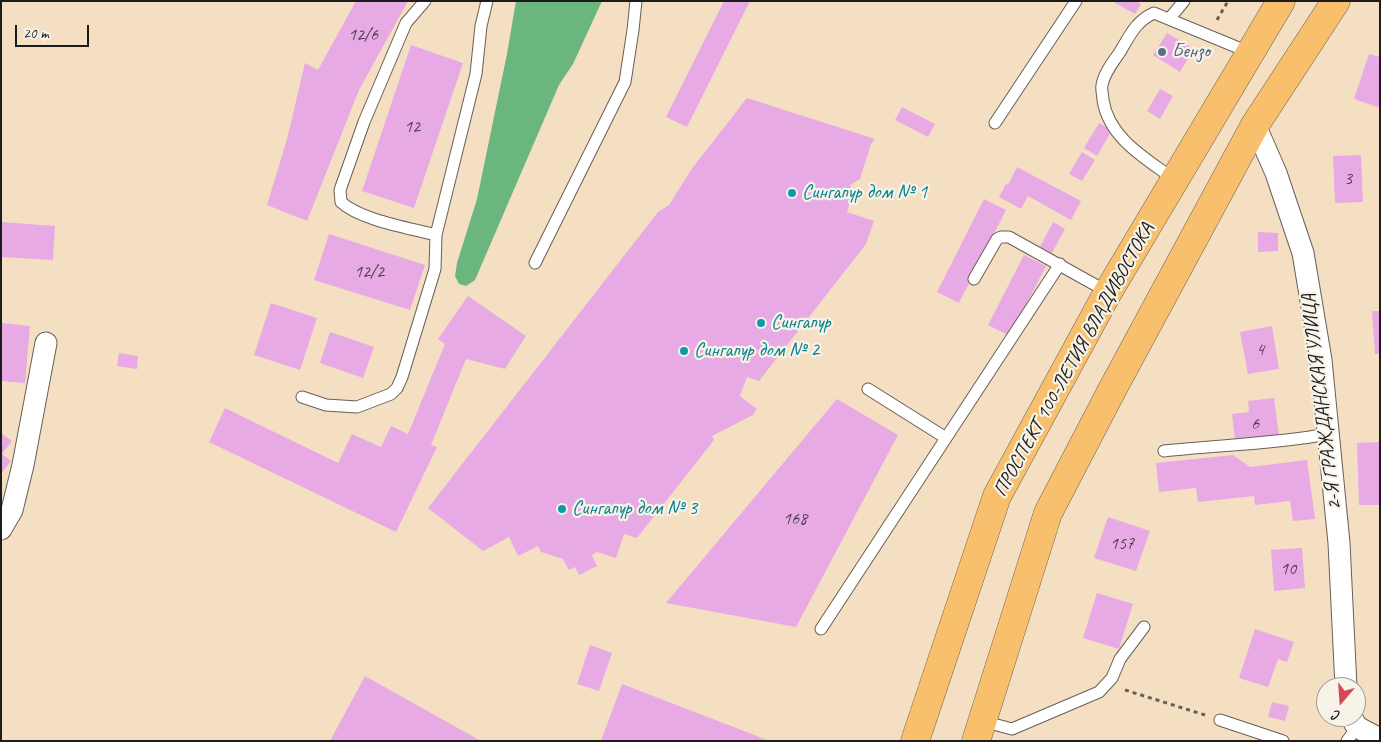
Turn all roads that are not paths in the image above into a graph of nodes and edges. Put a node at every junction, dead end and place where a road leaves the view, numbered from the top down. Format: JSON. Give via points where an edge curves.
{"nodes":[{"id":1,"x":425,"y":1,"type":"edge"},
{"id":2,"x":487,"y":1,"type":"edge"},
{"id":3,"x":636,"y":1,"type":"edge"},
{"id":4,"x":1076,"y":1,"type":"edge"},
{"id":5,"x":1184,"y":1,"type":"edge"},
{"id":6,"x":1282,"y":1,"type":"edge"},
{"id":7,"x":1336,"y":1,"type":"edge"},
{"id":8,"x":1170,"y":18,"type":"junction"},
{"id":9,"x":1251,"y":52,"type":"junction"},
{"id":10,"x":995,"y":122,"type":"dead end"},
{"id":11,"x":1255,"y":125,"type":"junction"},
{"id":12,"x":1175,"y":180,"type":"junction"},
{"id":13,"x":436,"y":235,"type":"junction"},
{"id":14,"x":535,"y":263,"type":"dead end"},
{"id":15,"x":1060,"y":264,"type":"junction"},
{"id":16,"x":974,"y":279,"type":"dead end"},
{"id":17,"x":1108,"y":292,"type":"junction"},
{"id":18,"x":46,"y":342,"type":"dead end"},
{"id":19,"x":868,"y":389,"type":"dead end"},
{"id":20,"x":302,"y":397,"type":"dead end"},
{"id":21,"x":1328,"y":434,"type":"junction"},
{"id":22,"x":946,"y":438,"type":"junction"},
{"id":23,"x":1164,"y":451,"type":"dead end"},
{"id":24,"x":1,"y":529,"type":"edge"},
{"id":25,"x":1144,"y":627,"type":"dead end"},
{"id":26,"x":820,"y":629,"type":"dead end"},
{"id":27,"x":1346,"y":677,"type":"edge"},
{"id":28,"x":1220,"y":720,"type":"road end"},
{"id":29,"x":1352,"y":728,"type":"edge"},
{"id":30,"x":979,"y":731,"type":"edge"},
{"id":31,"x":1380,"y":740,"type":"edge"},
{"id":32,"x":915,"y":741,"type":"edge"},
{"id":33,"x":1283,"y":741,"type":"edge"}],
"edges":[{"from":1,"to":13,"type":"lane","via":[[406,23],[364,122],[340,190],[341,202],[348,209]]},
{"from":2,"to":13,"type":"lane","via":[[476,74]]},
{"from":3,"to":14,"type":"lane","via":[[625,82]]},
{"from":4,"to":10,"type":"lane"},
{"from":5,"to":8,"type":"lane"},
{"from":6,"to":9,"type":"highway","name":"ПРОСПЕКТ 100-ЛЕТИЯ ВЛАДИВОСТОКА"},
{"from":7,"to":11,"type":"highway"},
{"from":8,"to":9,"type":"lane"},
{"from":8,"to":12,"type":"lane","via":[[1154,13],[1142,18],[1105,75],[1102,87],[1109,121],[1117,133]]},
{"from":9,"to":12,"type":"highway","name":"ПРОСПЕКТ 100-ЛЕТИЯ ВЛАДИВОСТОКА"},
{"from":11,"to":21,"type":"street","name":"2-Я ГРАЖДАНСКАЯ УЛИЦА","via":[[1276,173],[1303,253],[1321,360]]},
{"from":11,"to":30,"type":"highway","via":[[1048,513]]},
{"from":12,"to":17,"type":"highway","name":"ПРОСПЕКТ 100-ЛЕТИЯ ВЛАДИВОСТОКА"},
{"from":13,"to":20,"type":"lane","via":[[435,269],[397,388],[391,394],[357,407],[326,405]]},
{"from":15,"to":16,"type":"lane","via":[[1009,237],[1001,237]]},
{"from":15,"to":17,"type":"lane"},
{"from":15,"to":22,"type":"lane"},
{"from":17,"to":32,"type":"highway","name":"ПРОСПЕКТ 100-ЛЕТИЯ ВЛАДИВОСТОКА","via":[[997,496]]},
{"from":18,"to":24,"type":"street","via":[[23,465],[12,510]]},
{"from":19,"to":22,"type":"lane"},
{"from":21,"to":23,"type":"lane","via":[[1281,442]]},
{"from":21,"to":27,"type":"street","name":"2-Я ГРАЖДАНСКАЯ УЛИЦА","via":[[1339,543]]},
{"from":22,"to":26,"type":"lane"},
{"from":25,"to":30,"type":"lane","via":[[1120,659],[1112,678],[1098,692],[1012,729]]},
{"from":28,"to":33,"type":"lane"},
{"from":29,"to":31,"type":"street"}]}
